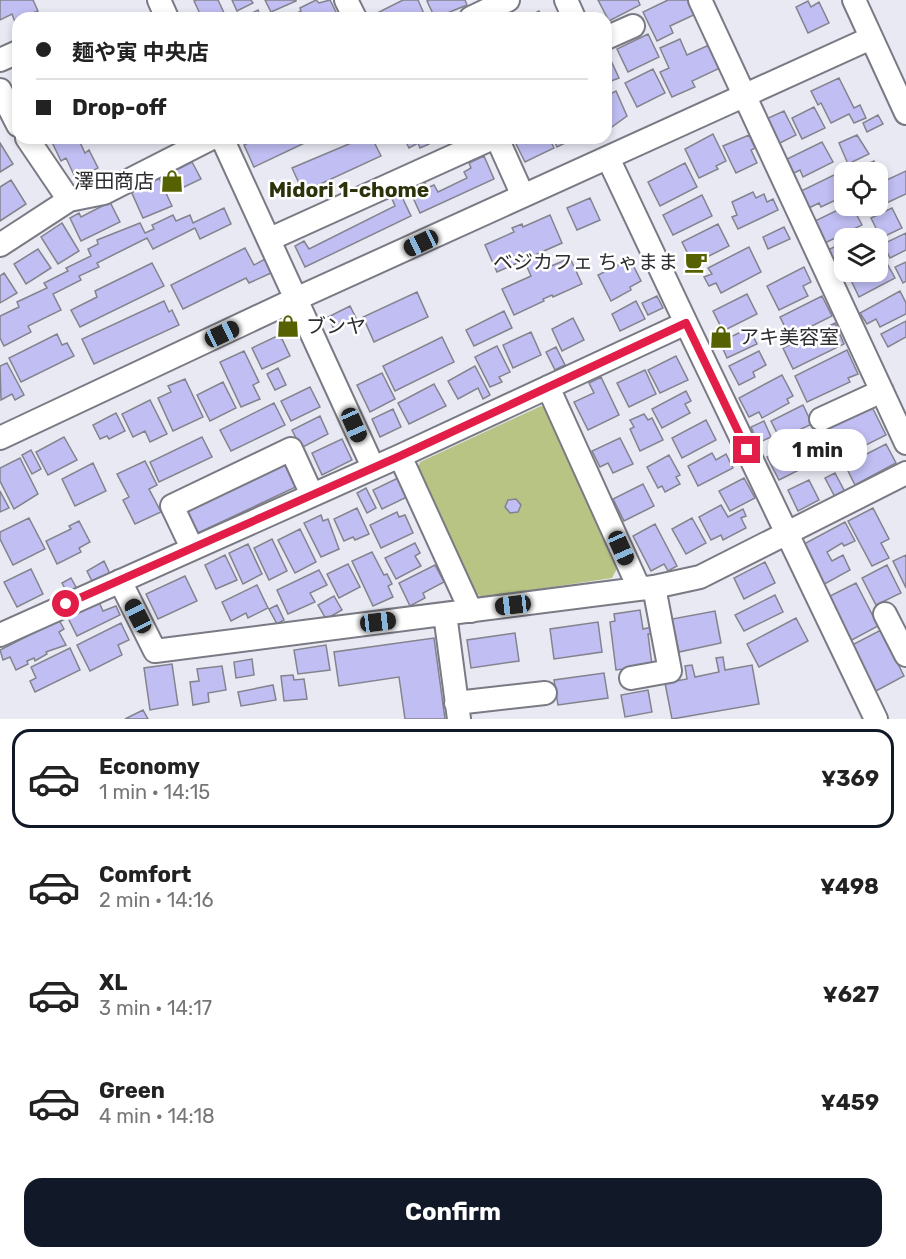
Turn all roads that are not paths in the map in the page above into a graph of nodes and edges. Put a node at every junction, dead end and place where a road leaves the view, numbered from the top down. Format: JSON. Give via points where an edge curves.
{"nodes":[{"id":1,"x":508,"y":0,"type":"edge"},
{"id":2,"x":700,"y":0,"type":"edge"},
{"id":3,"x":854,"y":0,"type":"edge"},
{"id":4,"x":483,"y":12,"type":"edge"},
{"id":5,"x":633,"y":26,"type":"dead end"},
{"id":6,"x":612,"y":35,"type":"edge"},
{"id":7,"x":871,"y":38,"type":"junction"},
{"id":8,"x":744,"y":95,"type":"junction"},
{"id":9,"x":906,"y":113,"type":"edge"},
{"id":10,"x":31,"y":144,"type":"edge"},
{"id":11,"x":200,"y":144,"type":"edge"},
{"id":12,"x":225,"y":144,"type":"edge"},
{"id":13,"x":482,"y":144,"type":"edge"},
{"id":14,"x":498,"y":144,"type":"edge"},
{"id":15,"x":608,"y":158,"type":"junction"},
{"id":16,"x":523,"y":196,"type":"junction"},
{"id":17,"x":69,"y":200,"type":"junction"},
{"id":18,"x":270,"y":239,"type":"junction"},
{"id":19,"x":0,"y":245,"type":"edge"},
{"id":20,"x":298,"y":298,"type":"junction"},
{"id":21,"x":686,"y":323,"type":"junction"},
{"id":22,"x":548,"y":387,"type":"junction"},
{"id":23,"x":882,"y":391,"type":"junction"},
{"id":24,"x":821,"y":419,"type":"dead end"},
{"id":25,"x":0,"y":438,"type":"edge"},
{"id":26,"x":906,"y":443,"type":"edge"},
{"id":27,"x":400,"y":456,"type":"junction"},
{"id":28,"x":373,"y":467,"type":"junction"},
{"id":29,"x":906,"y":473,"type":"edge"},
{"id":30,"x":312,"y":495,"type":"junction"},
{"id":31,"x":788,"y":534,"type":"junction"},
{"id":32,"x":192,"y":548,"type":"junction"},
{"id":33,"x":120,"y":580,"type":"junction"},
{"id":34,"x":646,"y":587,"type":"junction"},
{"id":35,"x":471,"y":611,"type":"junction"},
{"id":36,"x":445,"y":614,"type":"junction"},
{"id":37,"x":885,"y":614,"type":"dead end"},
{"id":38,"x":0,"y":635,"type":"edge"},
{"id":39,"x":906,"y":656,"type":"edge"},
{"id":40,"x":631,"y":678,"type":"dead end"},
{"id":41,"x":545,"y":693,"type":"dead end"},
{"id":42,"x":458,"y":711,"type":"edge"},
{"id":43,"x":876,"y":719,"type":"edge"}],
"edges":[{"from":1,"to":4,"type":"street"},
{"from":2,"to":8,"type":"street"},
{"from":3,"to":7,"type":"street"},
{"from":5,"to":6,"type":"street"},
{"from":7,"to":8,"type":"street"},
{"from":7,"to":9,"type":"street"},
{"from":8,"to":15,"type":"street"},
{"from":8,"to":23,"type":"street"},
{"from":10,"to":17,"type":"street"},
{"from":11,"to":17,"type":"street","via":[[104,193]]},
{"from":12,"to":18,"type":"street"},
{"from":13,"to":18,"type":"street"},
{"from":14,"to":16,"type":"street"},
{"from":15,"to":16,"type":"street"},
{"from":15,"to":21,"type":"street"},
{"from":16,"to":20,"type":"street"},
{"from":17,"to":19,"type":"street"},
{"from":18,"to":20,"type":"street"},
{"from":20,"to":25,"type":"street"},
{"from":20,"to":28,"type":"street"},
{"from":21,"to":22,"type":"street"},
{"from":21,"to":31,"type":"street"},
{"from":22,"to":27,"type":"street"},
{"from":22,"to":34,"type":"street"},
{"from":23,"to":24,"type":"street"},
{"from":23,"to":26,"type":"street"},
{"from":27,"to":28,"type":"street"},
{"from":27,"to":35,"type":"street"},
{"from":28,"to":30,"type":"street"},
{"from":29,"to":31,"type":"street"},
{"from":30,"to":32,"type":"street"},
{"from":30,"to":32,"type":"street","via":[[291,449],[172,506]]},
{"from":31,"to":34,"type":"street","via":[[700,577]]},
{"from":31,"to":43,"type":"street"},
{"from":32,"to":33,"type":"street"},
{"from":33,"to":36,"type":"street","via":[[155,651]]},
{"from":33,"to":38,"type":"street"},
{"from":34,"to":35,"type":"street"},
{"from":34,"to":40,"type":"street","via":[[670,671]]},
{"from":35,"to":36,"type":"street"},
{"from":36,"to":42,"type":"street"},
{"from":37,"to":39,"type":"street"},
{"from":41,"to":42,"type":"street"}]}
